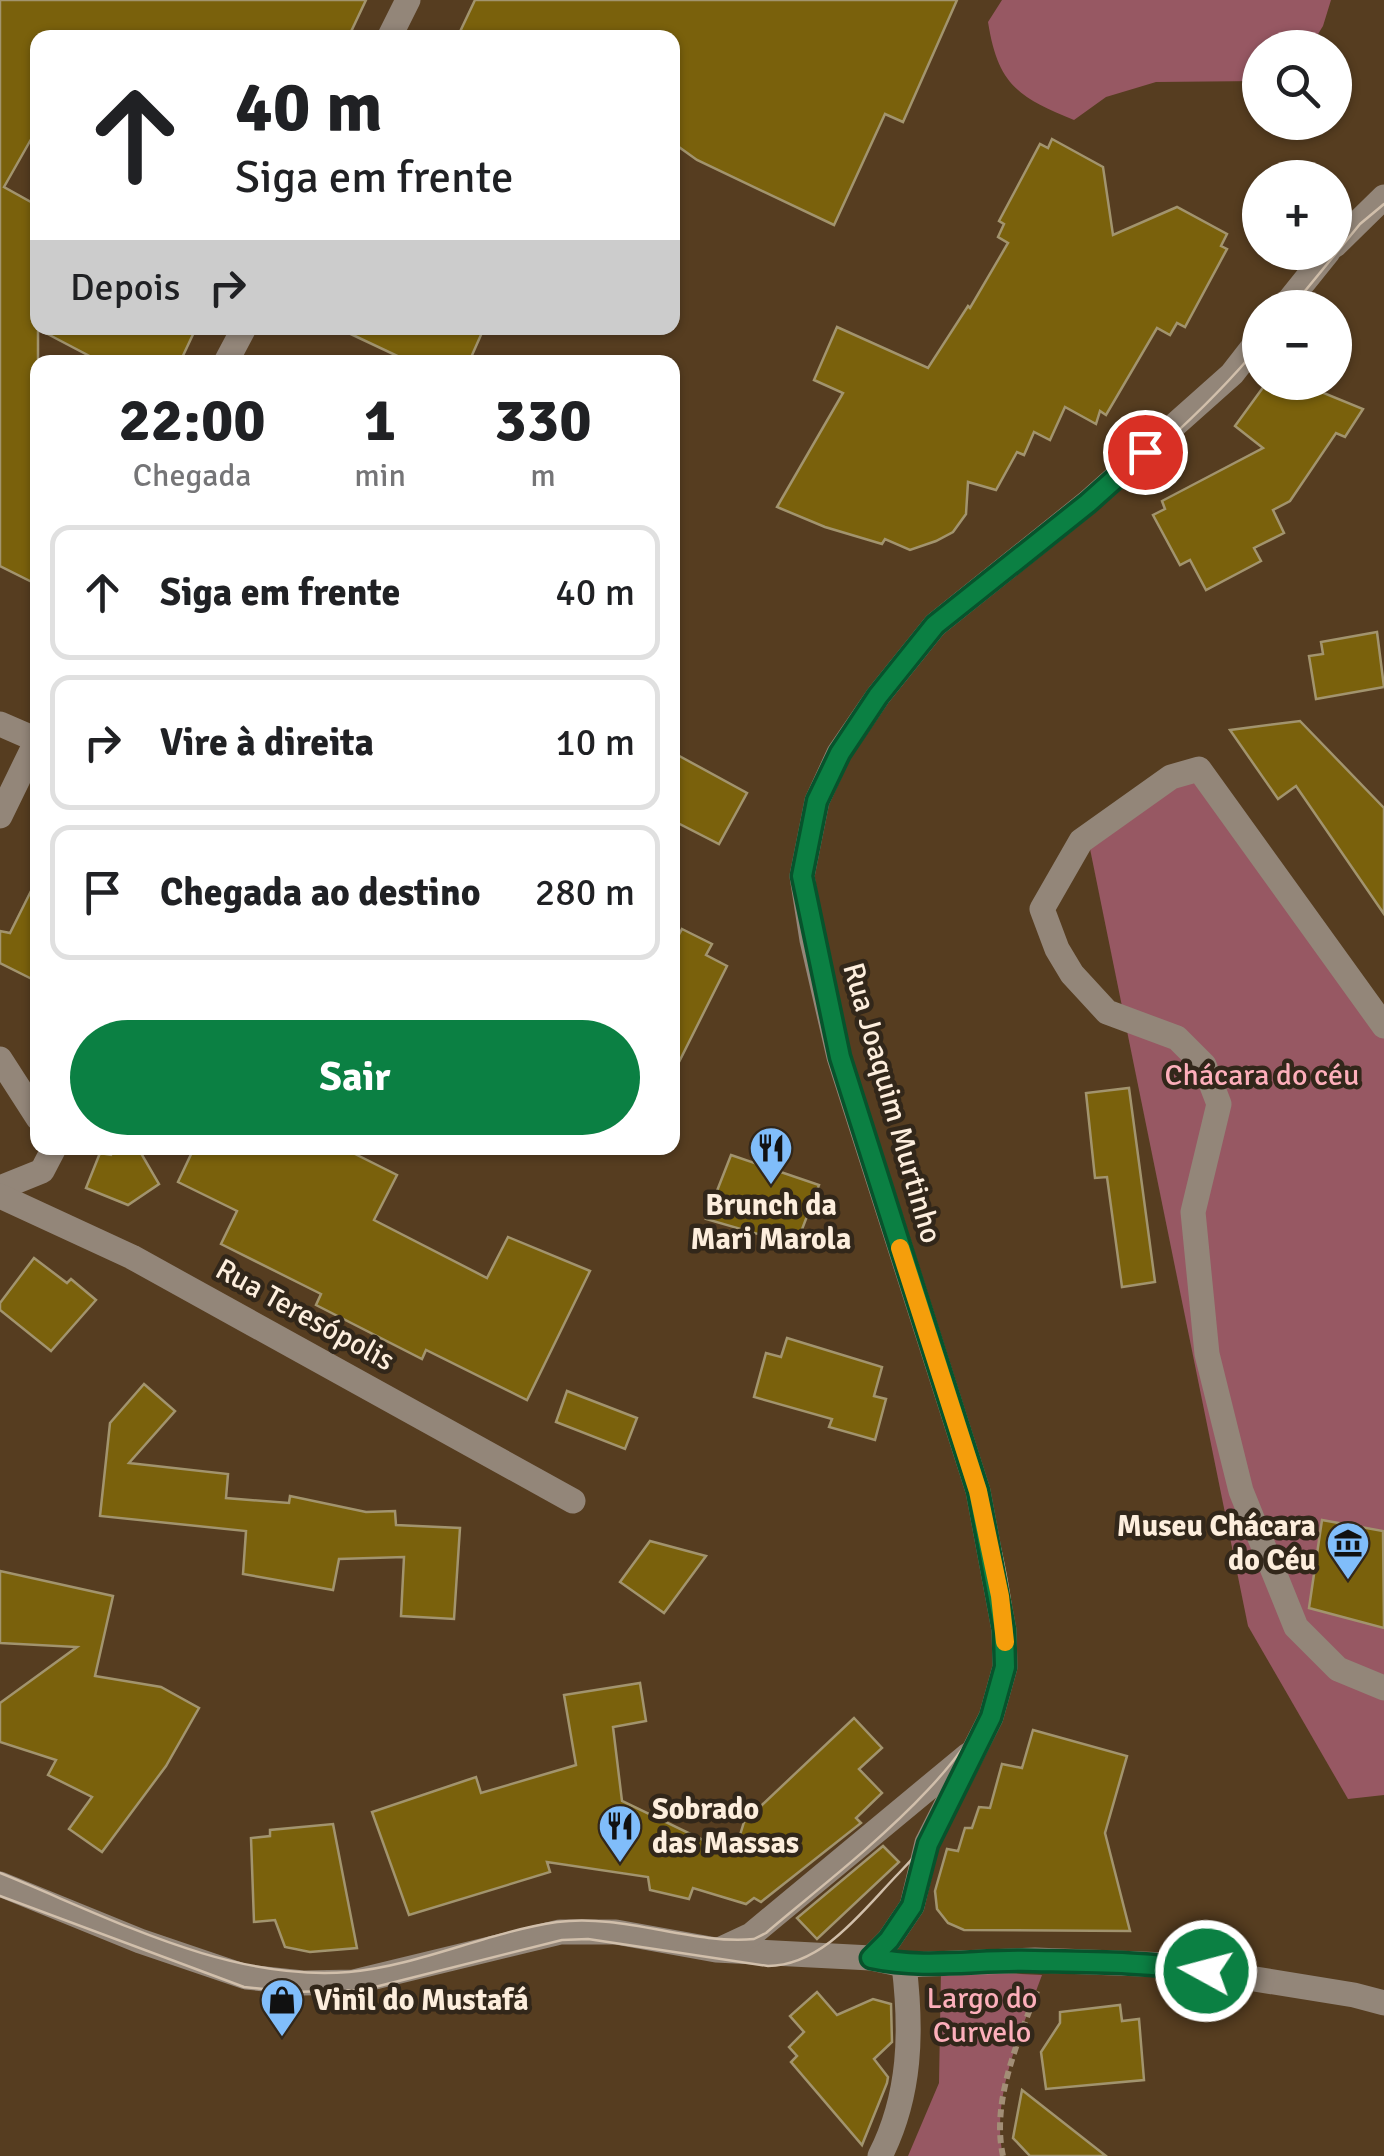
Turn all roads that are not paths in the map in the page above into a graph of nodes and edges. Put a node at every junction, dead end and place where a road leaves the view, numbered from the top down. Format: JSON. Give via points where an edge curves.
{"nodes":[{"id":1,"x":408,"y":0,"type":"edge"},
{"id":2,"x":393,"y":30,"type":"edge"},
{"id":3,"x":1384,"y":197,"type":"edge"},
{"id":4,"x":1352,"y":228,"type":"edge"},
{"id":5,"x":1314,"y":270,"type":"edge"},
{"id":6,"x":1298,"y":290,"type":"edge"},
{"id":7,"x":1242,"y":361,"type":"edge"},
{"id":8,"x":0,"y":724,"type":"edge"},
{"id":9,"x":30,"y":736,"type":"edge"},
{"id":10,"x":30,"y":754,"type":"edge"},
{"id":11,"x":0,"y":816,"type":"edge"},
{"id":12,"x":1384,"y":1026,"type":"edge"},
{"id":13,"x":0,"y":1060,"type":"edge"},
{"id":14,"x":30,"y":1106,"type":"edge"},
{"id":15,"x":50,"y":1155,"type":"edge"},
{"id":16,"x":0,"y":1188,"type":"edge"},
{"id":17,"x":0,"y":1196,"type":"edge"},
{"id":18,"x":573,"y":1500,"type":"dead end"},
{"id":19,"x":1384,"y":1688,"type":"edge"},
{"id":20,"x":972,"y":1752,"type":"junction"},
{"id":21,"x":0,"y":1884,"type":"edge"},
{"id":22,"x":716,"y":1950,"type":"junction"},
{"id":23,"x":871,"y":1958,"type":"junction"},
{"id":24,"x":904,"y":1965,"type":"junction"},
{"id":25,"x":1384,"y":2003,"type":"edge"},
{"id":26,"x":880,"y":2156,"type":"edge"}],
"edges":[{"from":1,"to":2,"type":"street"},
{"from":3,"to":4,"type":"street"},
{"from":5,"to":6,"type":"street"},
{"from":7,"to":20,"type":"street","name":"Rua Joaquim Murtinho","via":[[1088,503],[935,625],[840,753],[817,801],[802,876],[836,1040],[978,1491],[1000,1596],[1005,1667],[991,1717]]},
{"from":8,"to":9,"type":"street"},
{"from":10,"to":11,"type":"street"},
{"from":12,"to":19,"type":"street","via":[[1200,768],[1171,777],[1080,841],[1042,909],[1072,974],[1107,1012],[1176,1038],[1204,1065],[1219,1104],[1193,1212],[1207,1354],[1241,1491],[1296,1627],[1338,1668]]},
{"from":13,"to":14,"type":"street"},
{"from":15,"to":16,"type":"street","via":[[42,1172]]},
{"from":17,"to":18,"type":"street","name":"Rua Teresópolis","via":[[132,1257]]},
{"from":20,"to":22,"type":"street","name":"Rua Joaquim Murtinho","via":[[750,1935]]},
{"from":20,"to":23,"type":"street","name":"Rua Joaquim Murtinho","via":[[928,1844],[912,1906]]},
{"from":21,"to":22,"type":"street","via":[[246,1977],[303,1984],[354,1982],[560,1932]]},
{"from":22,"to":23,"type":"street"},
{"from":23,"to":24,"type":"street"},
{"from":24,"to":25,"type":"street","via":[[1168,1965]]},
{"from":24,"to":26,"type":"street","via":[[909,2060]]}]}
